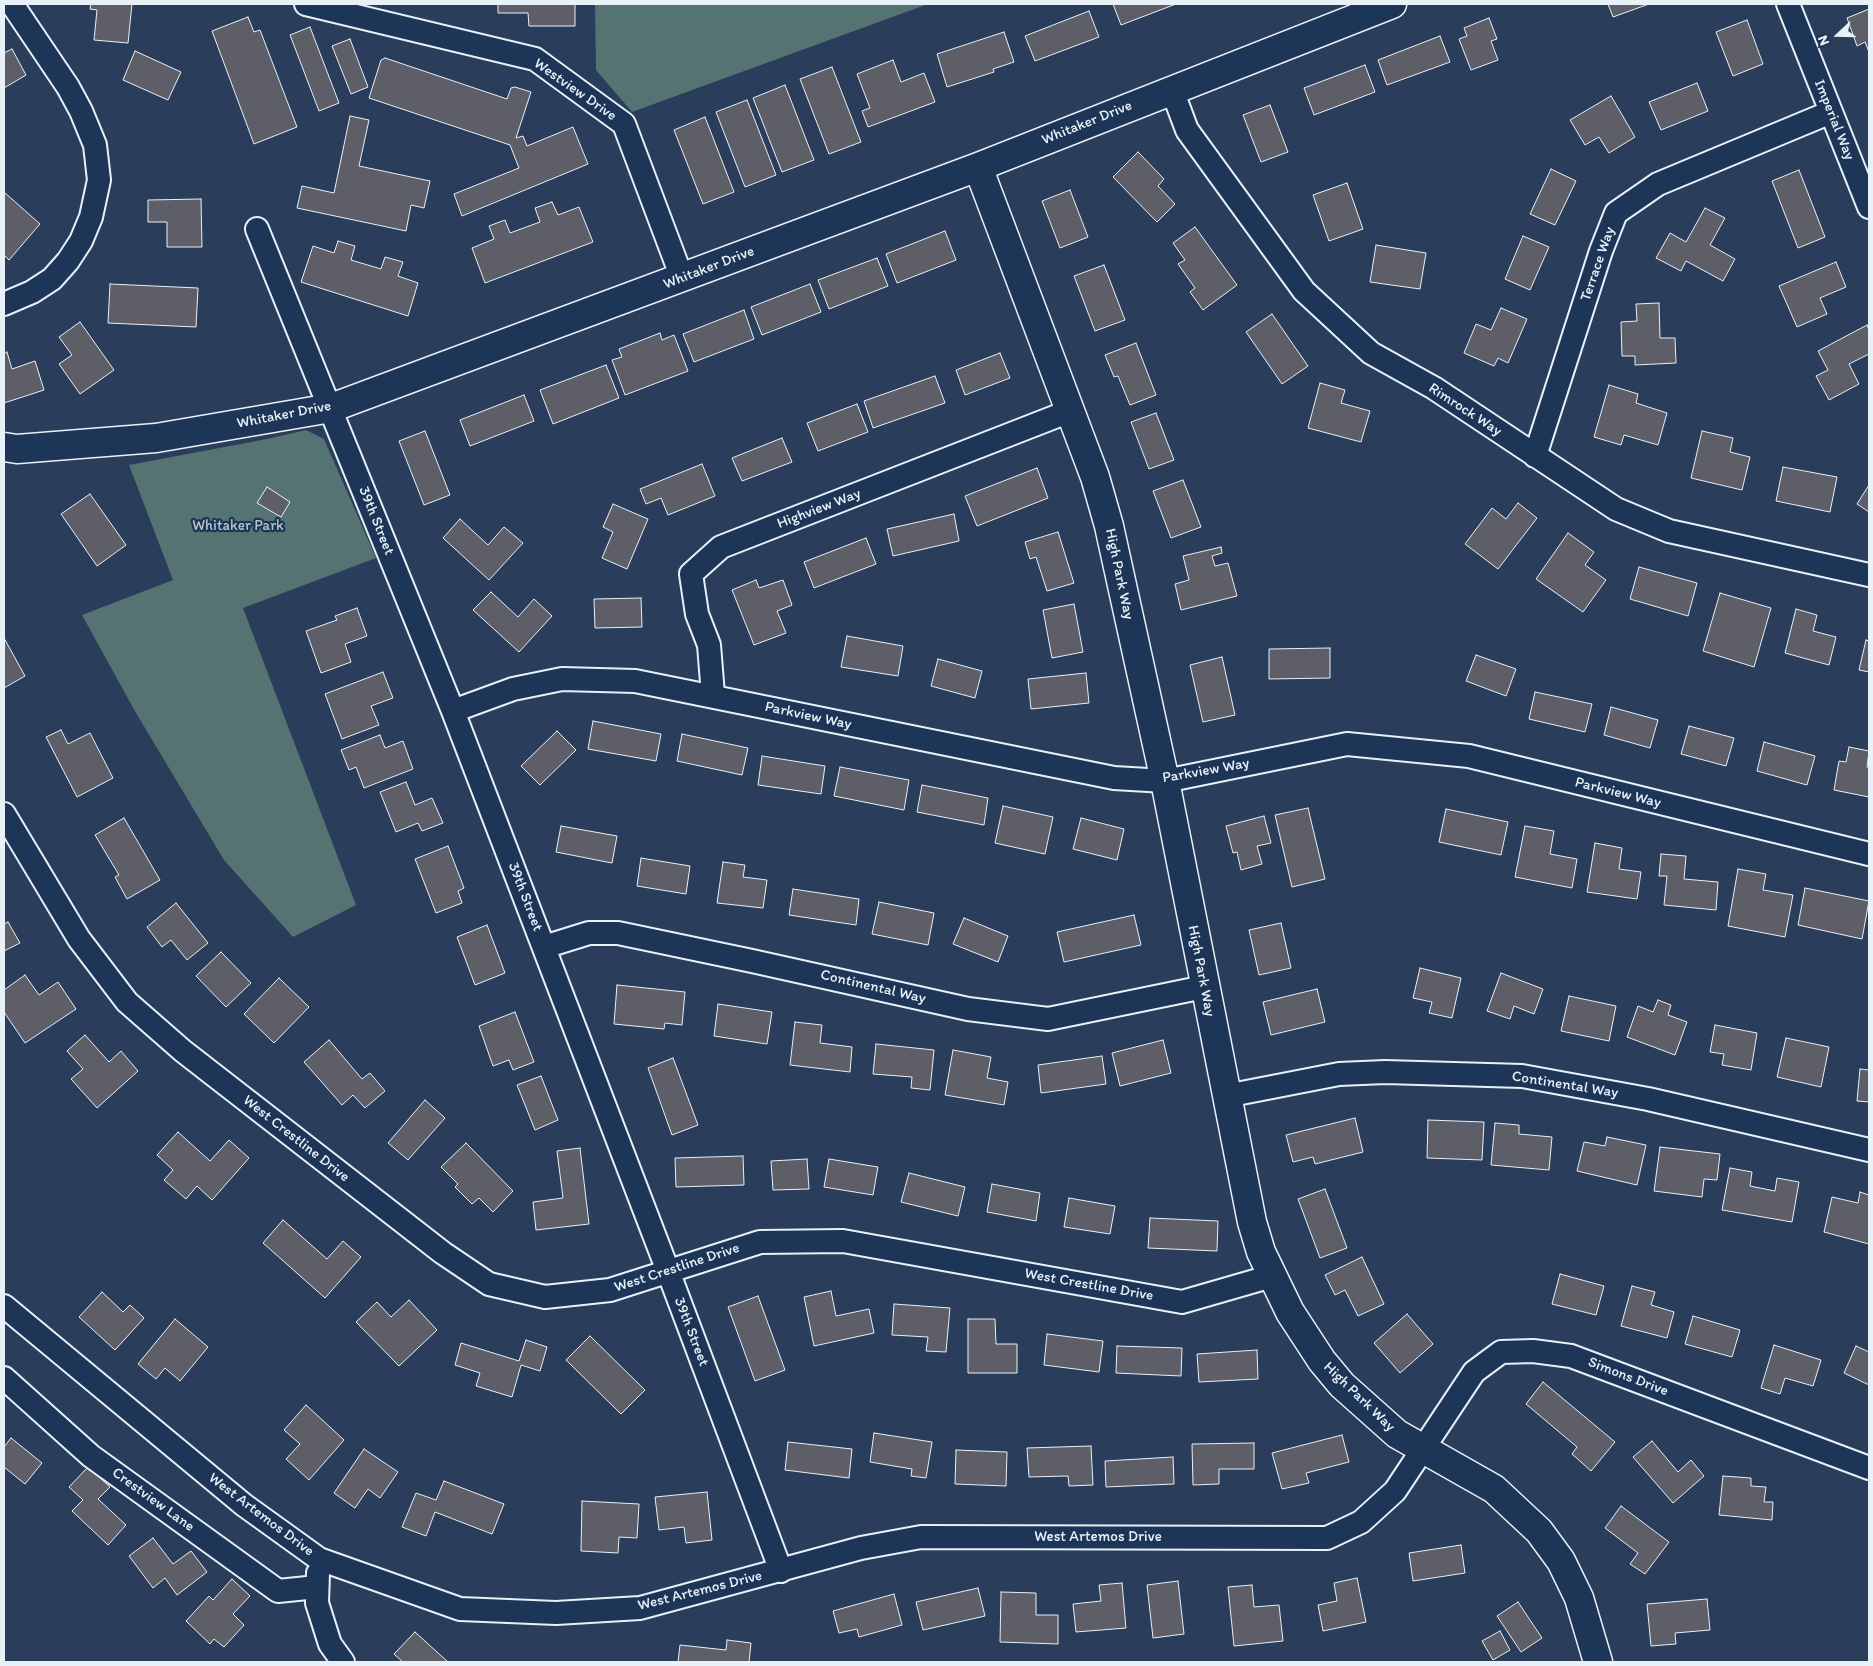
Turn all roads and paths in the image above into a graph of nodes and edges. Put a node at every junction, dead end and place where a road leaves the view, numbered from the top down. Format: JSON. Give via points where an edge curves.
{"nodes":[{"id":1,"x":12,"y":4,"type":"edge"},
{"id":2,"x":306,"y":4,"type":"edge"},
{"id":3,"x":1392,"y":4,"type":"edge"},
{"id":4,"x":1788,"y":4,"type":"edge"},
{"id":5,"x":1172,"y":90,"type":"junction"},
{"id":6,"x":1831,"y":112,"type":"junction"},
{"id":7,"x":978,"y":167,"type":"junction"},
{"id":8,"x":1869,"y":207,"type":"edge"},
{"id":9,"x":257,"y":229,"type":"dead end"},
{"id":10,"x":682,"y":278,"type":"junction"},
{"id":11,"x":4,"y":304,"type":"edge"},
{"id":12,"x":331,"y":408,"type":"junction"},
{"id":13,"x":1070,"y":411,"type":"junction"},
{"id":14,"x":4,"y":448,"type":"edge"},
{"id":15,"x":1535,"y":456,"type":"junction"},
{"id":16,"x":1869,"y":575,"type":"edge"},
{"id":17,"x":713,"y":695,"type":"junction"},
{"id":18,"x":453,"y":712,"type":"junction"},
{"id":19,"x":1164,"y":781,"type":"junction"},
{"id":20,"x":4,"y":814,"type":"edge"},
{"id":21,"x":1869,"y":854,"type":"edge"},
{"id":22,"x":544,"y":948,"type":"junction"},
{"id":23,"x":1204,"y":987,"type":"junction"},
{"id":24,"x":1226,"y":1096,"type":"junction"},
{"id":25,"x":1869,"y":1150,"type":"edge"},
{"id":26,"x":668,"y":1271,"type":"junction"},
{"id":27,"x":1272,"y":1276,"type":"junction"},
{"id":28,"x":4,"y":1306,"type":"edge"},
{"id":29,"x":4,"y":1378,"type":"edge"},
{"id":30,"x":1422,"y":1450,"type":"junction"},
{"id":31,"x":1869,"y":1468,"type":"edge"},
{"id":32,"x":319,"y":1560,"type":"junction"},
{"id":33,"x":781,"y":1570,"type":"junction"},
{"id":34,"x":318,"y":1587,"type":"junction"},
{"id":35,"x":343,"y":1662,"type":"edge"},
{"id":36,"x":1598,"y":1662,"type":"edge"}],
"edges":[{"from":1,"to":11,"type":"street","via":[[81,111],[94,145],[99,180],[91,217],[68,261],[52,279]]},
{"from":2,"to":10,"type":"street","name":"Westview Drive","via":[[535,59],[624,124]]},
{"from":3,"to":5,"type":"street","name":"Whitaker Drive"},
{"from":4,"to":6,"type":"street","name":"Imperial Way"},
{"from":5,"to":7,"type":"street","name":"Whitaker Drive"},
{"from":5,"to":15,"type":"street","name":"Rimrock Way","via":[[1187,130],[1304,291],[1371,353],[1434,388]]},
{"from":6,"to":8,"type":"street","name":"Imperial Way"},
{"from":6,"to":15,"type":"street","name":"Terrace Way","via":[[1658,184],[1616,213]]},
{"from":7,"to":10,"type":"street","name":"Whitaker Drive"},
{"from":7,"to":13,"type":"street","name":"High Park Way"},
{"from":9,"to":12,"type":"street","name":"39th Street"},
{"from":10,"to":12,"type":"street","name":"Whitaker Drive"},
{"from":12,"to":14,"type":"street","name":"Whitaker Drive","via":[[156,438]]},
{"from":12,"to":18,"type":"street","name":"39th Street"},
{"from":13,"to":17,"type":"street","name":"Highview Way","via":[[721,547],[691,574],[697,614],[709,645]]},
{"from":13,"to":19,"type":"street","name":"High Park Way","via":[[1109,526]]},
{"from":15,"to":16,"type":"street","name":"Rimrock Way","via":[[1616,509],[1669,531]]},
{"from":17,"to":18,"type":"street","name":"Parkview Way","via":[[635,681],[562,679],[513,689]]},
{"from":17,"to":19,"type":"street","name":"Parkview Way","via":[[1114,778]]},
{"from":18,"to":22,"type":"street","name":"39th Street"},
{"from":19,"to":21,"type":"street","name":"Parkview Way","via":[[1347,744],[1469,756]]},
{"from":19,"to":23,"type":"street","name":"High Park Way"},
{"from":20,"to":26,"type":"street","name":"West Crestline Drive","via":[[79,939],[127,1002],[183,1051],[443,1253],[488,1284],[545,1297],[610,1290]]},
{"from":22,"to":23,"type":"street","name":"Continental Way","via":[[589,933],[618,933],[968,1008],[1048,1019]]},
{"from":22,"to":26,"type":"street","name":"39th Street"},
{"from":23,"to":24,"type":"street","name":"High Park Way"},
{"from":24,"to":25,"type":"street","name":"Continental Way","via":[[1340,1074],[1522,1076],[1648,1099]]},
{"from":24,"to":27,"type":"street","name":"High Park Way","via":[[1252,1222]]},
{"from":26,"to":27,"type":"street","name":"West Crestline Drive","via":[[760,1242],[843,1242],[1182,1302]]},
{"from":26,"to":33,"type":"street","name":"39th Street"},
{"from":27,"to":30,"type":"street","name":"High Park Way","via":[[1305,1336],[1342,1385],[1397,1434]]},
{"from":28,"to":32,"type":"street","name":"West Artemos Drive","via":[[244,1505]]},
{"from":29,"to":34,"type":"street","name":"Crestview Lane","via":[[91,1456],[278,1591]]},
{"from":30,"to":31,"type":"street","name":"Simons Drive","via":[[1474,1372],[1500,1352],[1533,1351],[1571,1356]]},
{"from":30,"to":33,"type":"street","name":"West Artemos Drive","via":[[1395,1491],[1361,1522],[1327,1538],[921,1536]]},
{"from":30,"to":36,"type":"street","name":"High Park Way","via":[[1494,1489],[1539,1531],[1561,1561],[1579,1598]]},
{"from":32,"to":33,"type":"street","name":"West Artemos Drive","via":[[460,1609],[556,1613],[640,1608]]},
{"from":32,"to":34,"type":"street"},
{"from":34,"to":35,"type":"street","via":[[317,1602],[330,1644]]}]}
